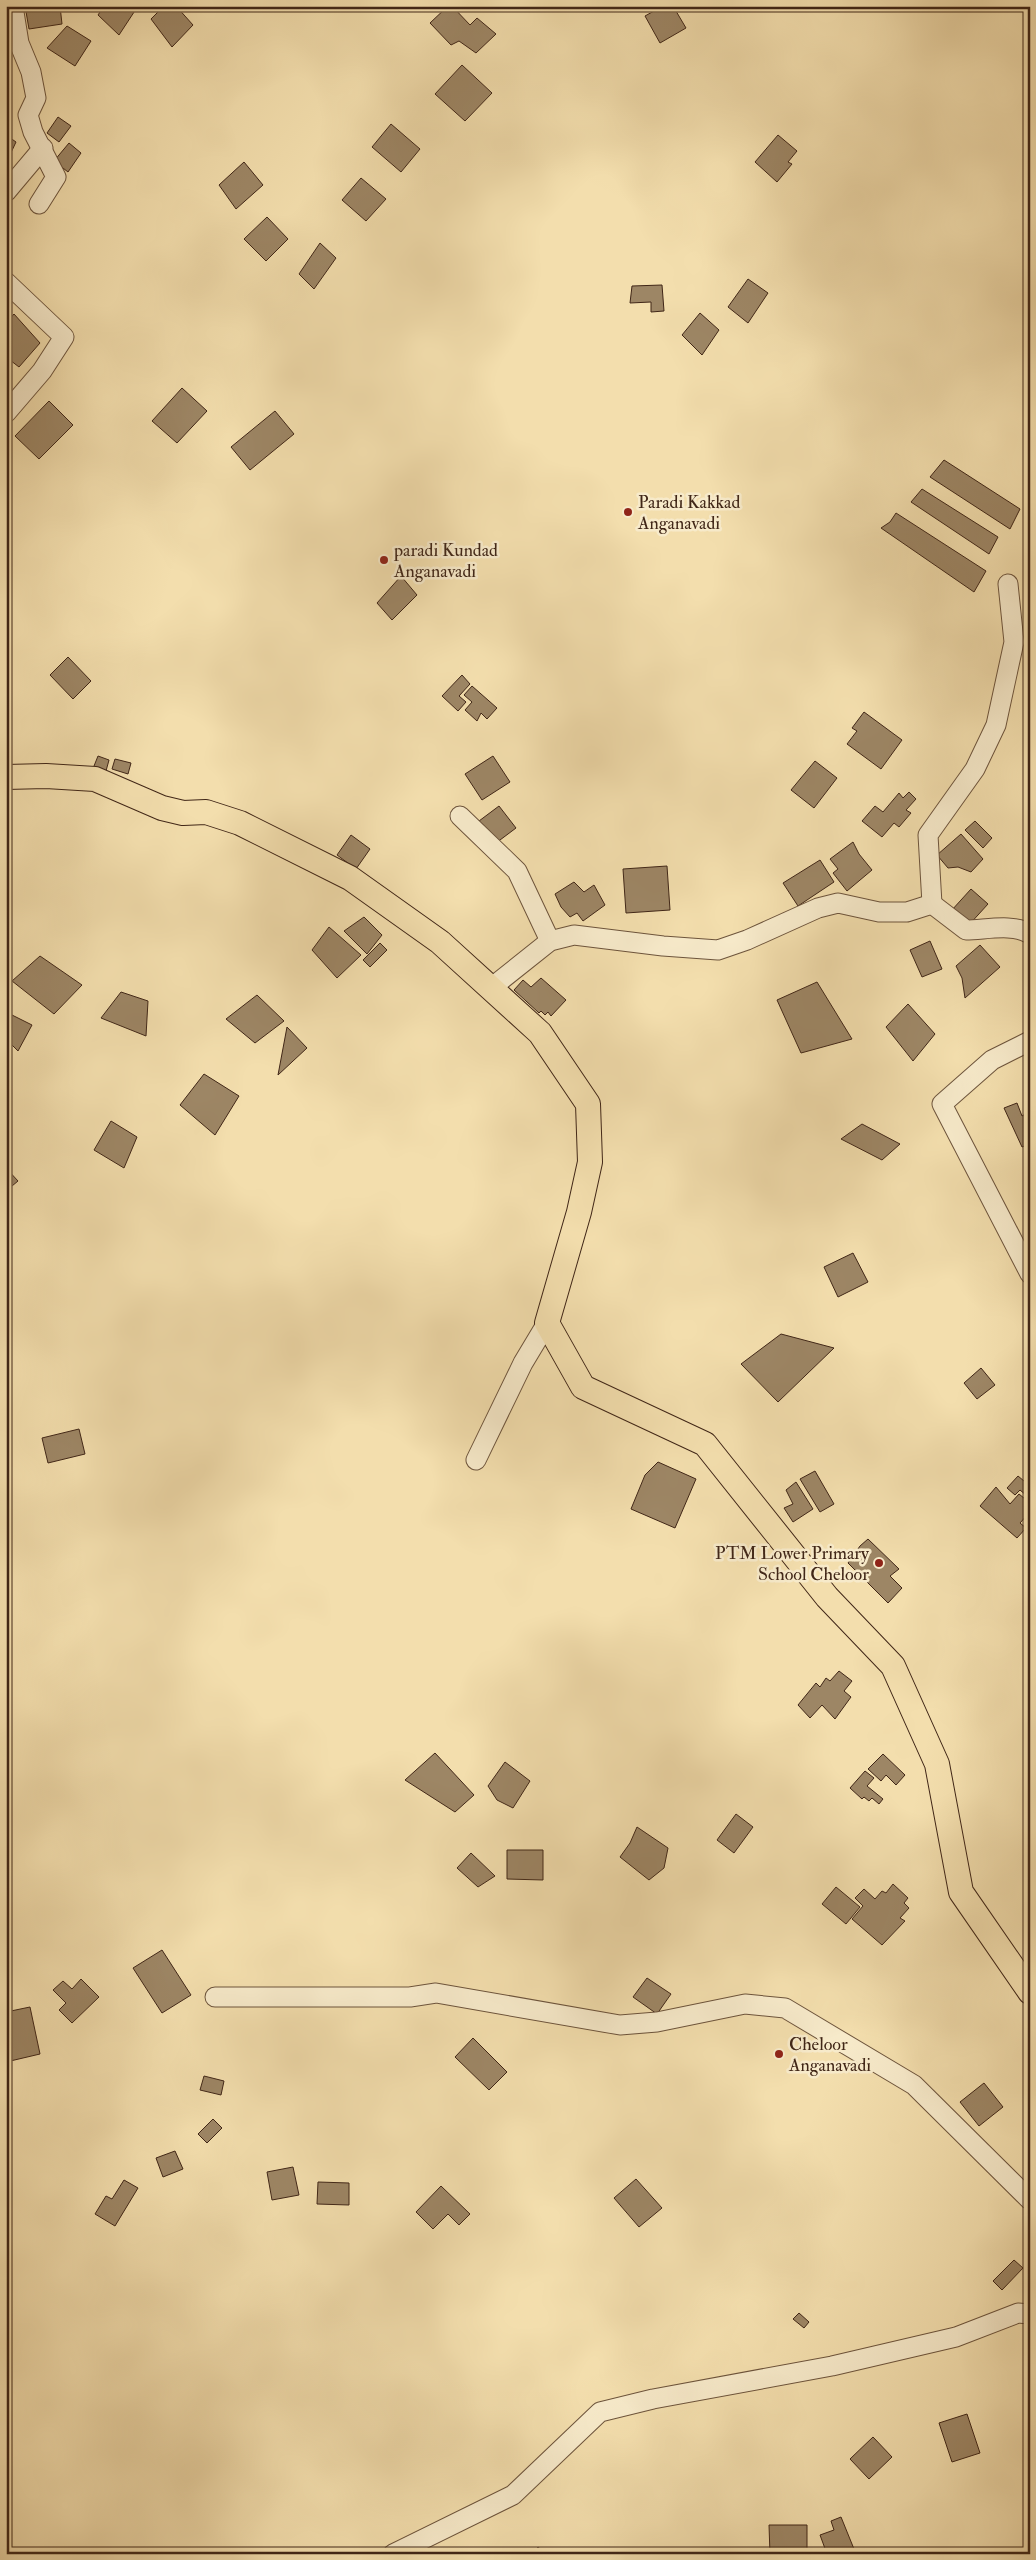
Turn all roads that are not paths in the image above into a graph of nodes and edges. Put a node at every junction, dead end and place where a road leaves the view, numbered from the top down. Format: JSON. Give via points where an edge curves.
{"nodes":[{"id":1,"x":14,"y":6,"type":"edge"},
{"id":2,"x":42,"y":148,"type":"junction"},
{"id":3,"x":6,"y":192,"type":"edge"},
{"id":4,"x":39,"y":204,"type":"dead end"},
{"id":5,"x":6,"y":282,"type":"edge"},
{"id":6,"x":6,"y":413,"type":"edge"},
{"id":7,"x":1008,"y":584,"type":"dead end"},
{"id":8,"x":6,"y":777,"type":"edge"},
{"id":9,"x":460,"y":816,"type":"dead end"},
{"id":10,"x":932,"y":904,"type":"junction"},
{"id":11,"x":1030,"y":934,"type":"edge"},
{"id":12,"x":550,"y":941,"type":"junction"},
{"id":13,"x":491,"y":988,"type":"junction"},
{"id":14,"x":1030,"y":1041,"type":"edge"},
{"id":15,"x":1030,"y":1274,"type":"edge"},
{"id":16,"x":547,"y":1323,"type":"junction"},
{"id":17,"x":476,"y":1460,"type":"dead end"},
{"id":18,"x":1030,"y":1992,"type":"edge"},
{"id":19,"x":215,"y":1997,"type":"dead end"},
{"id":20,"x":1030,"y":2200,"type":"edge"},
{"id":21,"x":1030,"y":2314,"type":"edge"},
{"id":22,"x":393,"y":2554,"type":"edge"}],
"edges":[{"from":1,"to":2,"type":"street","via":[[19,43],[31,72],[36,98],[28,115]]},
{"from":2,"to":3,"type":"street"},
{"from":2,"to":4,"type":"street","via":[[56,177]]},
{"from":5,"to":6,"type":"street","via":[[64,337],[42,371]]},
{"from":7,"to":10,"type":"street","via":[[1014,642],[996,725],[975,769],[928,835]]},
{"from":8,"to":13,"type":"main road","via":[[95,779],[162,808],[183,813],[206,812],[240,823],[350,878],[440,942]]},
{"from":9,"to":12,"type":"street","via":[[517,871]]},
{"from":10,"to":11,"type":"street","via":[[966,930],[1003,928],[1024,930]]},
{"from":10,"to":12,"type":"street","via":[[907,912],[879,912],[838,904],[818,908],[718,950],[574,935]]},
{"from":12,"to":13,"type":"street"},
{"from":13,"to":16,"type":"main road","via":[[540,1033],[588,1104],[590,1162]]},
{"from":14,"to":15,"type":"street","via":[[992,1060],[942,1104]]},
{"from":16,"to":17,"type":"street","via":[[523,1362]]},
{"from":16,"to":18,"type":"main road","via":[[583,1387],[705,1444],[827,1597],[893,1666],[937,1764],[961,1892]]},
{"from":19,"to":20,"type":"street","via":[[410,1997],[436,1993],[620,2024],[657,2022],[745,2004],[785,2008],[914,2085]]},
{"from":21,"to":22,"type":"street","via":[[1018,2314],[956,2337],[832,2366],[600,2412],[513,2496]]}]}
